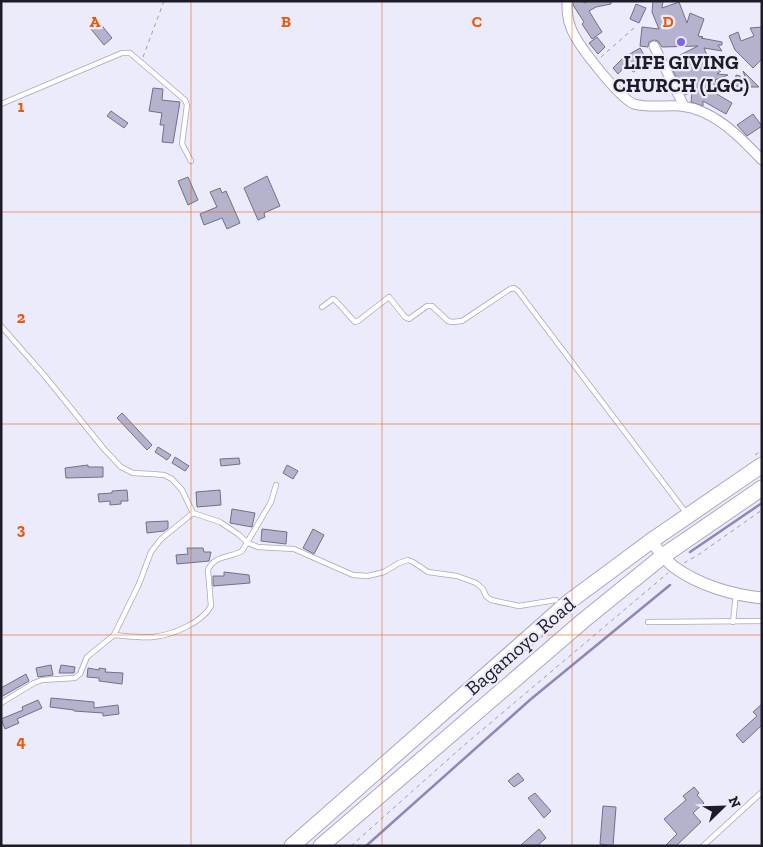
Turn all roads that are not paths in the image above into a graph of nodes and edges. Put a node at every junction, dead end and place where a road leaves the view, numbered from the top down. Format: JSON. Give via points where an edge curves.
{"nodes":[{"id":1,"x":567,"y":1,"type":"edge"},
{"id":2,"x":654,"y":46,"type":"dead end"},
{"id":3,"x":1,"y":104,"type":"edge"},
{"id":4,"x":684,"y":106,"type":"junction"},
{"id":5,"x":191,"y":160,"type":"dead end"},
{"id":6,"x":762,"y":160,"type":"edge"},
{"id":7,"x":322,"y":307,"type":"dead end"},
{"id":8,"x":1,"y":326,"type":"edge"},
{"id":9,"x":762,"y":465,"type":"edge"},
{"id":10,"x":276,"y":484,"type":"dead end"},
{"id":11,"x":762,"y":488,"type":"edge"},
{"id":12,"x":193,"y":513,"type":"junction"},
{"id":13,"x":688,"y":516,"type":"junction"},
{"id":14,"x":651,"y":541,"type":"junction"},
{"id":15,"x":248,"y":543,"type":"junction"},
{"id":16,"x":663,"y":556,"type":"junction"},
{"id":17,"x":736,"y":594,"type":"junction"},
{"id":18,"x":762,"y":598,"type":"edge"},
{"id":19,"x":556,"y":600,"type":"dead end"},
{"id":20,"x":762,"y":621,"type":"edge"},
{"id":21,"x":648,"y":622,"type":"dead end"},
{"id":22,"x":733,"y":622,"type":"junction"},
{"id":23,"x":114,"y":635,"type":"junction"},
{"id":24,"x":1,"y":703,"type":"edge"},
{"id":25,"x":762,"y":792,"type":"edge"},
{"id":26,"x":292,"y":846,"type":"edge"},
{"id":27,"x":321,"y":846,"type":"edge"},
{"id":28,"x":704,"y":846,"type":"edge"}],
"edges":[{"from":1,"to":4,"type":"street","via":[[568,21],[573,33],[620,93],[635,104]]},
{"from":2,"to":4,"type":"street"},
{"from":3,"to":5,"type":"lane","via":[[122,53],[130,53],[185,100],[182,144]]},
{"from":4,"to":6,"type":"street","via":[[716,119]]},
{"from":7,"to":13,"type":"lane","via":[[335,300],[358,322],[389,297],[409,319],[426,306],[432,306],[452,322],[462,321],[514,288]]},
{"from":8,"to":12,"type":"lane","via":[[121,467],[133,473],[172,479],[182,490]]},
{"from":9,"to":13,"type":"highway","name":"Bagamoyo Road"},
{"from":10,"to":15,"type":"lane","via":[[271,502]]},
{"from":11,"to":16,"type":"highway","name":"Bagamoyo Road"},
{"from":12,"to":15,"type":"lane","via":[[220,522]]},
{"from":12,"to":23,"type":"lane","via":[[161,539],[151,552]]},
{"from":13,"to":14,"type":"highway","name":"Bagamoyo Road"},
{"from":14,"to":16,"type":"main road"},
{"from":14,"to":26,"type":"highway","name":"Bagamoyo Road","via":[[570,601]]},
{"from":15,"to":19,"type":"lane","via":[[258,547],[294,549],[353,575],[384,572],[408,560],[428,572],[458,576],[476,583],[491,600],[519,606]]},
{"from":15,"to":23,"type":"lane","via":[[239,553],[210,565],[211,606],[205,615],[170,633],[153,637]]},
{"from":16,"to":17,"type":"main road","via":[[697,580]]},
{"from":16,"to":27,"type":"highway","name":"Bagamoyo Road"},
{"from":17,"to":18,"type":"main road"},
{"from":17,"to":22,"type":"lane"},
{"from":20,"to":22,"type":"lane"},
{"from":21,"to":22,"type":"lane"},
{"from":23,"to":24,"type":"lane","via":[[88,656],[75,678],[42,680]]},
{"from":25,"to":28,"type":"lane"}]}
